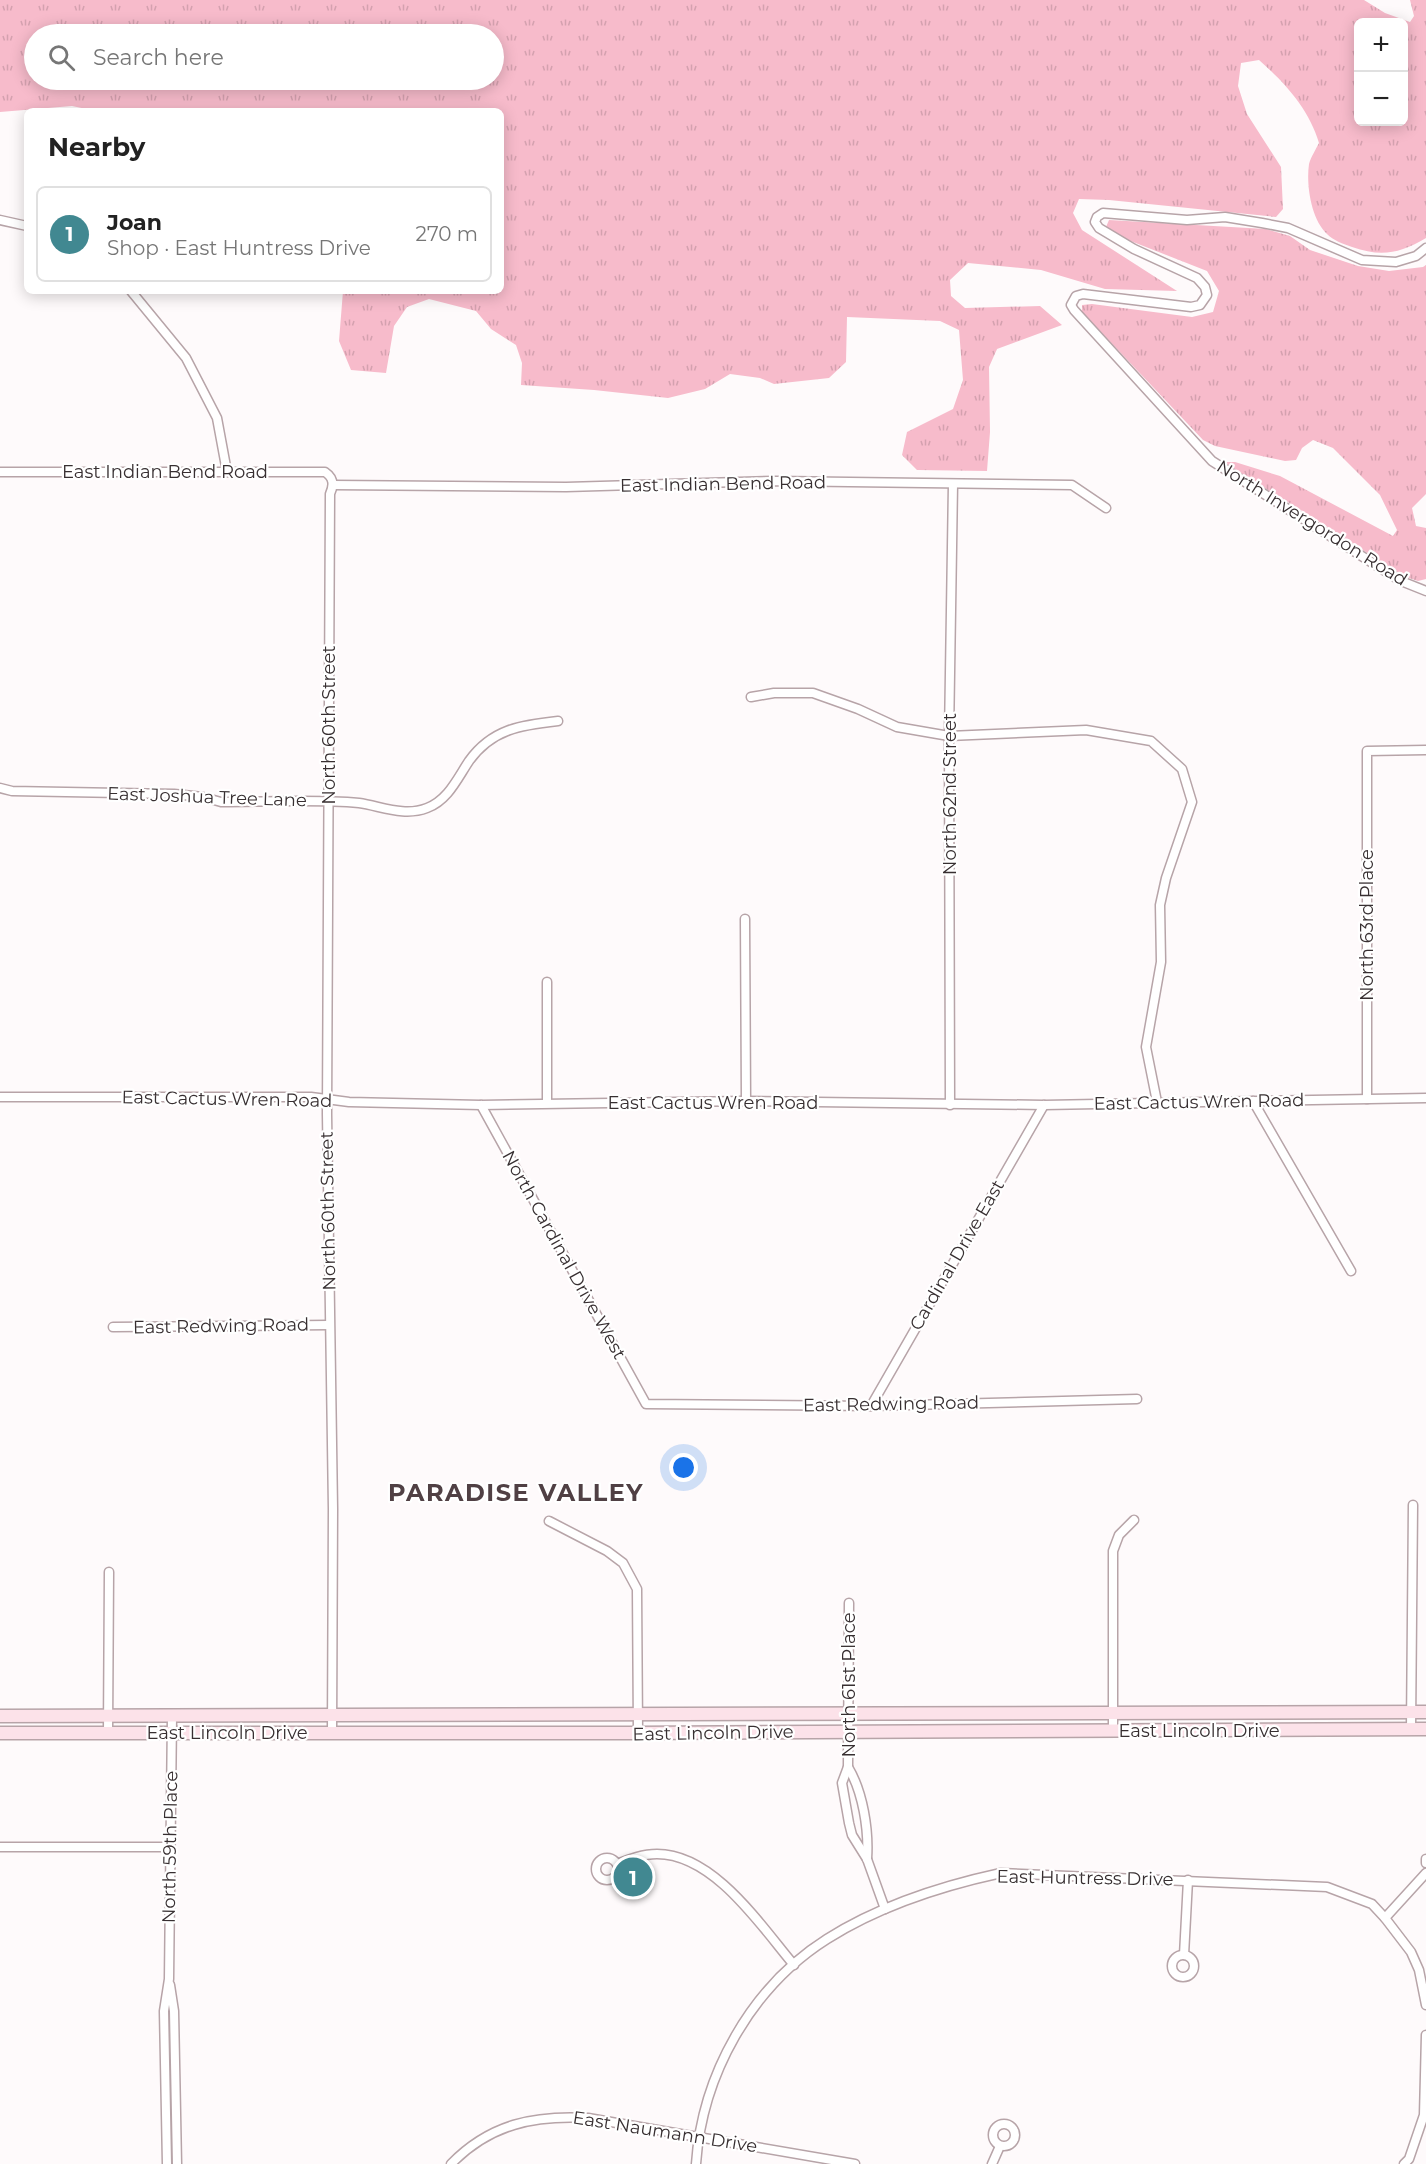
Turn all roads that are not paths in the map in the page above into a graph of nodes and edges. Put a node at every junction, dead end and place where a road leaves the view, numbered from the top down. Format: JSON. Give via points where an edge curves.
{"nodes":[{"id":1,"x":0,"y":220,"type":"edge"},
{"id":2,"x":24,"y":225,"type":"edge"},
{"id":3,"x":1426,"y":248,"type":"edge"},
{"id":4,"x":133,"y":294,"type":"edge"},
{"id":5,"x":0,"y":472,"type":"edge"},
{"id":6,"x":227,"y":472,"type":"junction"},
{"id":7,"x":329,"y":474,"type":"joint"},
{"id":8,"x":952,"y":484,"type":"junction"},
{"id":9,"x":333,"y":485,"type":"junction"},
{"id":10,"x":1106,"y":508,"type":"dead end"},
{"id":11,"x":1426,"y":591,"type":"edge"},
{"id":12,"x":751,"y":697,"type":"dead end"},
{"id":13,"x":558,"y":721,"type":"dead end"},
{"id":14,"x":949,"y":736,"type":"junction"},
{"id":15,"x":1426,"y":750,"type":"edge"},
{"id":16,"x":0,"y":788,"type":"edge"},
{"id":17,"x":329,"y":802,"type":"junction"},
{"id":18,"x":745,"y":919,"type":"dead end"},
{"id":19,"x":547,"y":982,"type":"dead end"},
{"id":20,"x":0,"y":1097,"type":"edge"},
{"id":21,"x":1367,"y":1098,"type":"junction"},
{"id":22,"x":1426,"y":1098,"type":"edge"},
{"id":23,"x":328,"y":1099,"type":"junction"},
{"id":24,"x":746,"y":1101,"type":"junction"},
{"id":25,"x":1253,"y":1101,"type":"junction"},
{"id":26,"x":1157,"y":1102,"type":"junction"},
{"id":27,"x":547,"y":1103,"type":"junction"},
{"id":28,"x":482,"y":1105,"type":"junction"},
{"id":29,"x":950,"y":1105,"type":"junction"},
{"id":30,"x":1044,"y":1105,"type":"junction"},
{"id":31,"x":1351,"y":1271,"type":"dead end"},
{"id":32,"x":329,"y":1325,"type":"junction"},
{"id":33,"x":113,"y":1327,"type":"dead end"},
{"id":34,"x":1137,"y":1398,"type":"dead end"},
{"id":35,"x":646,"y":1404,"type":"joint"},
{"id":36,"x":871,"y":1406,"type":"junction"},
{"id":37,"x":1413,"y":1505,"type":"dead end"},
{"id":38,"x":1134,"y":1520,"type":"dead end"},
{"id":39,"x":549,"y":1521,"type":"dead end"},
{"id":40,"x":109,"y":1572,"type":"dead end"},
{"id":41,"x":849,"y":1603,"type":"dead end"},
{"id":42,"x":1411,"y":1712,"type":"junction"},
{"id":43,"x":1426,"y":1712,"type":"edge"},
{"id":44,"x":1113,"y":1713,"type":"junction"},
{"id":45,"x":848,"y":1714,"type":"junction"},
{"id":46,"x":469,"y":1715,"type":"junction"},
{"id":47,"x":638,"y":1715,"type":"junction"},
{"id":48,"x":0,"y":1716,"type":"edge"},
{"id":49,"x":108,"y":1716,"type":"junction"},
{"id":50,"x":172,"y":1716,"type":"junction"},
{"id":51,"x":332,"y":1716,"type":"junction"},
{"id":52,"x":1426,"y":1729,"type":"edge"},
{"id":53,"x":1411,"y":1730,"type":"junction"},
{"id":54,"x":848,"y":1731,"type":"junction"},
{"id":55,"x":1113,"y":1731,"type":"junction"},
{"id":56,"x":172,"y":1732,"type":"junction"},
{"id":57,"x":0,"y":1733,"type":"edge"},
{"id":58,"x":108,"y":1733,"type":"junction"},
{"id":59,"x":332,"y":1733,"type":"junction"},
{"id":60,"x":469,"y":1733,"type":"junction"},
{"id":61,"x":638,"y":1733,"type":"junction"},
{"id":62,"x":848,"y":1767,"type":"junction"},
{"id":63,"x":0,"y":1847,"type":"edge"},
{"id":64,"x":169,"y":1847,"type":"junction"},
{"id":65,"x":867,"y":1859,"type":"junction"},
{"id":66,"x":617,"y":1864,"type":"dead end"},
{"id":67,"x":1426,"y":1873,"type":"edge"},
{"id":68,"x":1188,"y":1880,"type":"junction"},
{"id":69,"x":885,"y":1909,"type":"junction"},
{"id":70,"x":1385,"y":1918,"type":"junction"},
{"id":71,"x":1184,"y":1954,"type":"dead end"},
{"id":72,"x":794,"y":1965,"type":"junction"},
{"id":73,"x":169,"y":1979,"type":"junction"},
{"id":74,"x":1426,"y":2005,"type":"edge"},
{"id":75,"x":1426,"y":2035,"type":"edge"},
{"id":76,"x":698,"y":2137,"type":"junction"},
{"id":77,"x":1000,"y":2145,"type":"dead end"},
{"id":78,"x":166,"y":2164,"type":"edge"},
{"id":79,"x":177,"y":2164,"type":"edge"},
{"id":80,"x":450,"y":2164,"type":"edge"},
{"id":81,"x":696,"y":2164,"type":"edge"},
{"id":82,"x":855,"y":2164,"type":"edge"},
{"id":83,"x":992,"y":2164,"type":"edge"},
{"id":84,"x":1404,"y":2164,"type":"edge"}],
"edges":[{"from":1,"to":2,"type":"street"},
{"from":3,"to":11,"type":"street","name":"North Invergordon Road","via":[[1416,256],[1396,262],[1362,260],[1288,228],[1262,223],[1103,213],[1095,222],[1099,228],[1197,278],[1207,296],[1200,305],[1191,307],[1083,294],[1076,296],[1071,305],[1212,461],[1401,581]]},
{"from":4,"to":6,"type":"street","via":[[186,358],[217,418]]},
{"from":5,"to":6,"type":"street","name":"East Indian Bend Road"},
{"from":6,"to":7,"type":"street","name":"East Indian Bend Road"},
{"from":7,"to":9,"type":"street","name":"North 60th Street"},
{"from":8,"to":9,"type":"street","name":"East Indian Bend Road","via":[[775,481],[566,487]]},
{"from":8,"to":10,"type":"street","name":"East Indian Bend Road","via":[[1072,485]]},
{"from":8,"to":14,"type":"street","name":"North 62nd Street"},
{"from":9,"to":17,"type":"street","name":"North 60th Street"},
{"from":12,"to":14,"type":"street","via":[[813,693],[897,727]]},
{"from":13,"to":17,"type":"street","name":"East Joshua Tree Lane","via":[[507,730],[486,743],[439,802],[427,808],[413,812]]},
{"from":14,"to":26,"type":"street","via":[[1086,730],[1151,741],[1182,769],[1192,802],[1160,905],[1161,962],[1146,1047]]},
{"from":14,"to":29,"type":"street","name":"North 62nd Street"},
{"from":15,"to":21,"type":"street","name":"North 63rd Place","via":[[1367,751]]},
{"from":16,"to":17,"type":"street","name":"East Joshua Tree Lane","via":[[20,792],[174,794],[221,802]]},
{"from":17,"to":23,"type":"street","name":"North 60th Street"},
{"from":18,"to":24,"type":"street"},
{"from":19,"to":27,"type":"street"},
{"from":20,"to":23,"type":"street","name":"East Cactus Wren Road"},
{"from":21,"to":22,"type":"street","name":"East Cactus Wren Road"},
{"from":21,"to":25,"type":"street","name":"East Cactus Wren Road"},
{"from":23,"to":28,"type":"street","name":"East Cactus Wren Road"},
{"from":23,"to":32,"type":"street","name":"North 60th Street"},
{"from":24,"to":27,"type":"street","name":"East Cactus Wren Road"},
{"from":24,"to":29,"type":"street","name":"East Cactus Wren Road"},
{"from":25,"to":26,"type":"street","name":"East Cactus Wren Road"},
{"from":25,"to":31,"type":"street"},
{"from":26,"to":30,"type":"street","name":"East Cactus Wren Road"},
{"from":27,"to":28,"type":"street","name":"East Cactus Wren Road"},
{"from":28,"to":35,"type":"street","name":"North Cardinal Drive West"},
{"from":29,"to":30,"type":"street","name":"East Cactus Wren Road"},
{"from":30,"to":36,"type":"street","name":"Cardinal Drive East"},
{"from":32,"to":33,"type":"street","name":"East Redwing Road"},
{"from":32,"to":51,"type":"street","name":"North 60th Street"},
{"from":34,"to":36,"type":"street","name":"East Redwing Road"},
{"from":35,"to":36,"type":"street","name":"East Redwing Road"},
{"from":37,"to":42,"type":"street"},
{"from":38,"to":44,"type":"street","via":[[1119,1535],[1113,1551]]},
{"from":39,"to":47,"type":"street","via":[[608,1551],[630,1574],[638,1603]]},
{"from":40,"to":49,"type":"street"},
{"from":41,"to":45,"type":"street","name":"North 61st Place"},
{"from":42,"to":43,"type":"main road","name":"East Lincoln Drive"},
{"from":42,"to":44,"type":"main road","name":"East Lincoln Drive"},
{"from":42,"to":53,"type":"street"},
{"from":44,"to":45,"type":"main road","name":"East Lincoln Drive"},
{"from":44,"to":55,"type":"street"},
{"from":45,"to":47,"type":"main road","name":"East Lincoln Drive"},
{"from":45,"to":54,"type":"street","name":"North 61st Place"},
{"from":46,"to":47,"type":"main road","name":"East Lincoln Drive"},
{"from":46,"to":51,"type":"main road","name":"East Lincoln Drive"},
{"from":46,"to":60,"type":"main road"},
{"from":47,"to":61,"type":"street"},
{"from":48,"to":49,"type":"main road","name":"East Lincoln Drive"},
{"from":49,"to":50,"type":"main road","name":"East Lincoln Drive"},
{"from":49,"to":58,"type":"street"},
{"from":50,"to":51,"type":"main road","name":"East Lincoln Drive"},
{"from":50,"to":56,"type":"street","name":"North 59th Place"},
{"from":51,"to":59,"type":"street","name":"North 60th Street"},
{"from":52,"to":53,"type":"main road","name":"East Lincoln Drive"},
{"from":53,"to":55,"type":"main road","name":"East Lincoln Drive"},
{"from":54,"to":55,"type":"main road","name":"East Lincoln Drive"},
{"from":54,"to":61,"type":"main road","name":"East Lincoln Drive"},
{"from":54,"to":62,"type":"street","name":"North 61st Place"},
{"from":56,"to":58,"type":"main road","name":"East Lincoln Drive"},
{"from":56,"to":59,"type":"main road","name":"East Lincoln Drive"},
{"from":56,"to":64,"type":"street","name":"North 59th Place"},
{"from":57,"to":58,"type":"main road","name":"East Lincoln Drive"},
{"from":59,"to":60,"type":"main road","name":"East Lincoln Drive"},
{"from":60,"to":61,"type":"main road","name":"East Lincoln Drive"},
{"from":62,"to":65,"type":"street","name":"North 61st Place","via":[[856,1780],[868,1831]]},
{"from":62,"to":65,"type":"street","name":"North 61st Place","via":[[842,1783],[846,1809],[852,1835]]},
{"from":63,"to":64,"type":"street"},
{"from":64,"to":73,"type":"street","name":"North 59th Place"},
{"from":65,"to":69,"type":"street","name":"North 61st Place"},
{"from":66,"to":72,"type":"street","via":[[658,1854],[701,1867],[717,1878]]},
{"from":67,"to":70,"type":"street"},
{"from":68,"to":69,"type":"street","name":"East Huntress Drive","via":[[1001,1873],[961,1882]]},
{"from":68,"to":70,"type":"street","name":"East Huntress Drive","via":[[1327,1887],[1372,1904]]},
{"from":68,"to":71,"type":"street","name":"East Huntress Drive"},
{"from":69,"to":72,"type":"street","name":"East Huntress Drive","via":[[825,1940]]},
{"from":70,"to":74,"type":"street","name":"East Huntress Drive","via":[[1411,1952]]},
{"from":72,"to":76,"type":"street","via":[[751,2011],[734,2037],[708,2097]]},
{"from":73,"to":78,"type":"street","name":"North 59th Place","via":[[164,2011]]},
{"from":73,"to":79,"type":"street","name":"North 59th Place","via":[[174,2011]]},
{"from":75,"to":84,"type":"street","via":[[1424,2115]]},
{"from":76,"to":80,"type":"street","name":"East Naumann Drive","via":[[588,2118],[533,2119],[493,2132]]},
{"from":76,"to":81,"type":"street"},
{"from":76,"to":82,"type":"street","name":"East Naumann Drive"},
{"from":77,"to":83,"type":"street"}]}
